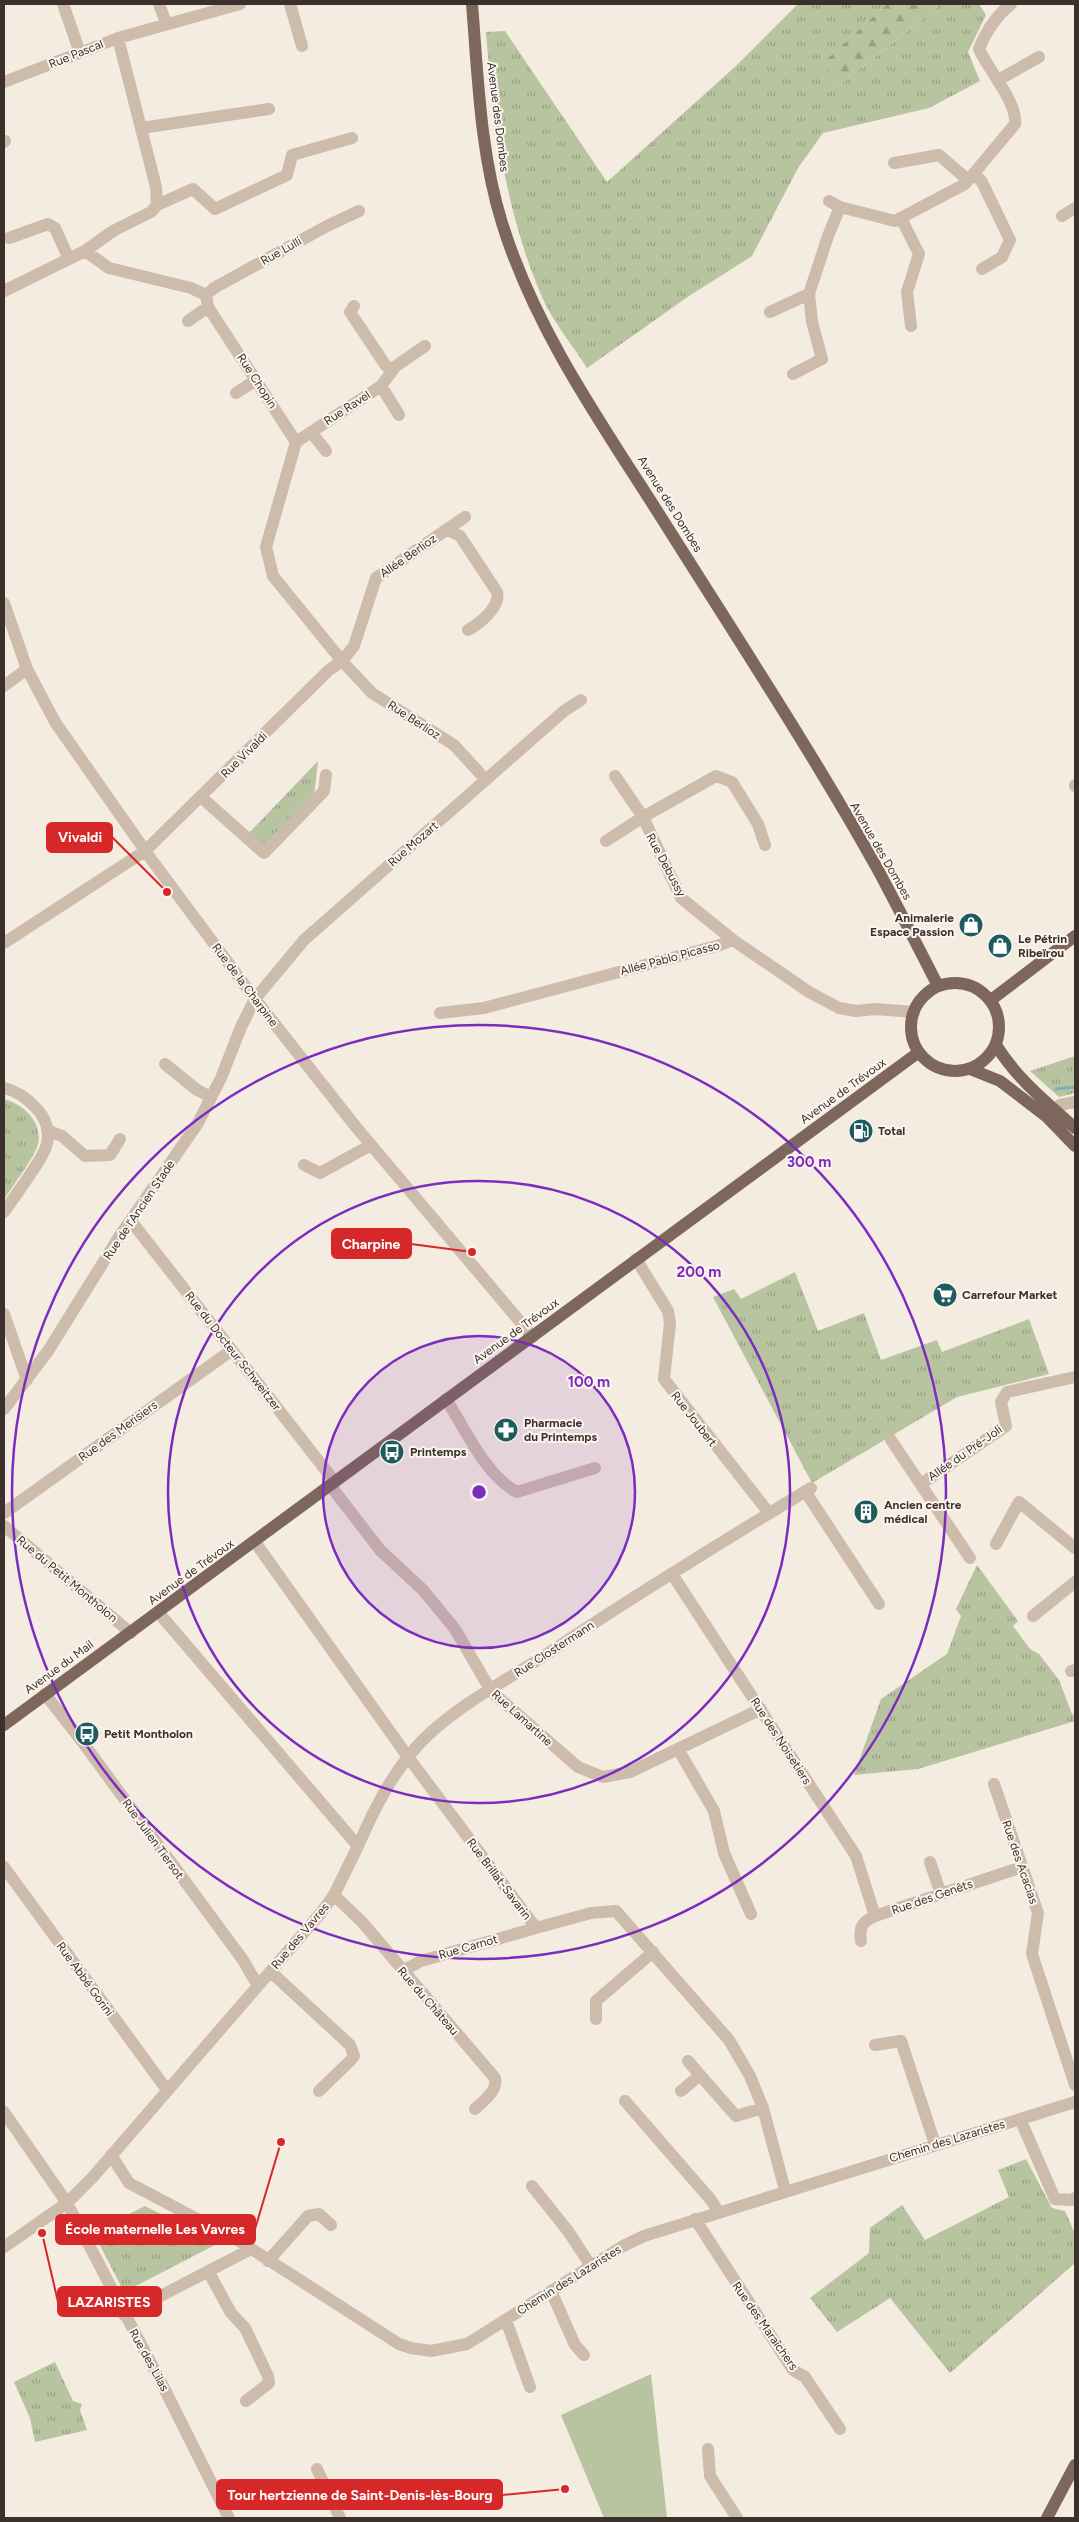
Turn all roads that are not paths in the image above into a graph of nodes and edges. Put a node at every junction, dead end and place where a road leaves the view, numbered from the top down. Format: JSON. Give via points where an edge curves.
{"nodes":[{"id":1,"x":63,"y":4,"type":"edge"},
{"id":2,"x":159,"y":4,"type":"edge"},
{"id":3,"x":240,"y":4,"type":"edge"},
{"id":4,"x":290,"y":4,"type":"edge"},
{"id":5,"x":472,"y":4,"type":"edge"},
{"id":6,"x":1011,"y":4,"type":"edge"},
{"id":7,"x":166,"y":23,"type":"junction"},
{"id":8,"x":118,"y":38,"type":"junction"},
{"id":9,"x":302,"y":46,"type":"dead end"},
{"id":10,"x":80,"y":53,"type":"junction"},
{"id":11,"x":1039,"y":57,"type":"dead end"},
{"id":12,"x":998,"y":80,"type":"junction"},
{"id":13,"x":4,"y":82,"type":"edge"},
{"id":14,"x":269,"y":109,"type":"dead end"},
{"id":15,"x":141,"y":128,"type":"junction"},
{"id":16,"x":352,"y":138,"type":"dead end"},
{"id":17,"x":894,"y":163,"type":"dead end"},
{"id":18,"x":971,"y":176,"type":"junction"},
{"id":19,"x":157,"y":205,"type":"junction"},
{"id":20,"x":1075,"y":208,"type":"edge"},
{"id":21,"x":359,"y":211,"type":"dead end"},
{"id":22,"x":1062,"y":216,"type":"dead end"},
{"id":23,"x":902,"y":218,"type":"junction"},
{"id":24,"x":8,"y":238,"type":"dead end"},
{"id":25,"x":85,"y":251,"type":"junction"},
{"id":26,"x":69,"y":259,"type":"junction"},
{"id":27,"x":982,"y":269,"type":"dead end"},
{"id":28,"x":4,"y":291,"type":"edge"},
{"id":29,"x":808,"y":294,"type":"junction"},
{"id":30,"x":207,"y":301,"type":"junction"},
{"id":31,"x":354,"y":306,"type":"dead end"},
{"id":32,"x":770,"y":312,"type":"dead end"},
{"id":33,"x":188,"y":321,"type":"dead end"},
{"id":34,"x":910,"y":326,"type":"dead end"},
{"id":35,"x":425,"y":346,"type":"dead end"},
{"id":36,"x":393,"y":370,"type":"junction"},
{"id":37,"x":793,"y":374,"type":"dead end"},
{"id":38,"x":256,"y":380,"type":"junction"},
{"id":39,"x":381,"y":386,"type":"junction"},
{"id":40,"x":236,"y":393,"type":"dead end"},
{"id":41,"x":399,"y":415,"type":"dead end"},
{"id":42,"x":311,"y":432,"type":"junction"},
{"id":43,"x":296,"y":442,"type":"junction"},
{"id":44,"x":326,"y":451,"type":"dead end"},
{"id":45,"x":465,"y":517,"type":"dead end"},
{"id":46,"x":444,"y":531,"type":"junction"},
{"id":47,"x":4,"y":603,"type":"edge"},
{"id":48,"x":468,"y":630,"type":"dead end"},
{"id":49,"x":342,"y":661,"type":"junction"},
{"id":50,"x":27,"y":669,"type":"junction"},
{"id":51,"x":4,"y":686,"type":"edge"},
{"id":52,"x":581,"y":700,"type":"dead end"},
{"id":53,"x":326,"y":775,"type":"dead end"},
{"id":54,"x":616,"y":776,"type":"dead end"},
{"id":55,"x":486,"y":780,"type":"junction"},
{"id":56,"x":201,"y":797,"type":"junction"},
{"id":57,"x":643,"y":817,"type":"junction"},
{"id":58,"x":606,"y":841,"type":"dead end"},
{"id":59,"x":765,"y":844,"type":"dead end"},
{"id":60,"x":146,"y":850,"type":"junction"},
{"id":61,"x":1075,"y":936,"type":"edge"},
{"id":62,"x":733,"y":940,"type":"junction"},
{"id":63,"x":4,"y":943,"type":"edge"},
{"id":64,"x":938,"y":986,"type":"junction"},
{"id":65,"x":255,"y":999,"type":"junction"},
{"id":66,"x":991,"y":1000,"type":"junction"},
{"id":67,"x":914,"y":1012,"type":"junction"},
{"id":68,"x":440,"y":1013,"type":"dead end"},
{"id":69,"x":996,"y":1045,"type":"junction"},
{"id":70,"x":919,"y":1052,"type":"junction"},
{"id":71,"x":165,"y":1064,"type":"dead end"},
{"id":72,"x":970,"y":1069,"type":"junction"},
{"id":73,"x":4,"y":1088,"type":"edge"},
{"id":74,"x":211,"y":1097,"type":"junction"},
{"id":75,"x":1075,"y":1102,"type":"edge"},
{"id":76,"x":1051,"y":1113,"type":"junction"},
{"id":77,"x":1075,"y":1128,"type":"edge"},
{"id":78,"x":48,"y":1130,"type":"junction"},
{"id":79,"x":120,"y":1139,"type":"dead end"},
{"id":80,"x":371,"y":1145,"type":"junction"},
{"id":81,"x":1075,"y":1146,"type":"edge"},
{"id":82,"x":304,"y":1165,"type":"dead end"},
{"id":83,"x":4,"y":1212,"type":"edge"},
{"id":84,"x":131,"y":1221,"type":"junction"},
{"id":85,"x":636,"y":1259,"type":"junction"},
{"id":86,"x":4,"y":1314,"type":"edge"},
{"id":87,"x":532,"y":1337,"type":"junction"},
{"id":88,"x":232,"y":1350,"type":"junction"},
{"id":89,"x":1075,"y":1377,"type":"edge"},
{"id":90,"x":27,"y":1380,"type":"junction"},
{"id":91,"x":446,"y":1399,"type":"junction"},
{"id":92,"x":4,"y":1409,"type":"edge"},
{"id":93,"x":891,"y":1440,"type":"dead end"},
{"id":94,"x":595,"y":1468,"type":"dead end"},
{"id":95,"x":332,"y":1483,"type":"junction"},
{"id":96,"x":922,"y":1484,"type":"junction"},
{"id":97,"x":4,"y":1513,"type":"edge"},
{"id":98,"x":769,"y":1513,"type":"junction"},
{"id":99,"x":4,"y":1526,"type":"edge"},
{"id":100,"x":255,"y":1542,"type":"junction"},
{"id":101,"x":996,"y":1544,"type":"dead end"},
{"id":102,"x":1075,"y":1548,"type":"edge"},
{"id":103,"x":970,"y":1558,"type":"dead end"},
{"id":104,"x":672,"y":1574,"type":"junction"},
{"id":105,"x":1075,"y":1582,"type":"edge"},
{"id":106,"x":879,"y":1604,"type":"dead end"},
{"id":107,"x":158,"y":1612,"type":"junction"},
{"id":108,"x":1033,"y":1616,"type":"dead end"},
{"id":109,"x":131,"y":1633,"type":"junction"},
{"id":110,"x":491,"y":1691,"type":"junction"},
{"id":111,"x":45,"y":1694,"type":"junction"},
{"id":112,"x":761,"y":1709,"type":"junction"},
{"id":113,"x":4,"y":1725,"type":"edge"},
{"id":114,"x":678,"y":1749,"type":"junction"},
{"id":115,"x":408,"y":1757,"type":"junction"},
{"id":116,"x":994,"y":1784,"type":"dead end"},
{"id":117,"x":358,"y":1846,"type":"junction"},
{"id":118,"x":930,"y":1862,"type":"dead end"},
{"id":119,"x":4,"y":1867,"type":"edge"},
{"id":120,"x":1022,"y":1867,"type":"junction"},
{"id":121,"x":941,"y":1894,"type":"junction"},
{"id":122,"x":334,"y":1895,"type":"junction"},
{"id":123,"x":751,"y":1914,"type":"dead end"},
{"id":124,"x":875,"y":1916,"type":"junction"},
{"id":125,"x":536,"y":1928,"type":"junction"},
{"id":126,"x":861,"y":1942,"type":"dead end"},
{"id":127,"x":653,"y":1952,"type":"junction"},
{"id":128,"x":402,"y":1971,"type":"junction"},
{"id":129,"x":271,"y":1972,"type":"junction"},
{"id":130,"x":258,"y":1986,"type":"junction"},
{"id":131,"x":596,"y":2019,"type":"dead end"},
{"id":132,"x":875,"y":2045,"type":"dead end"},
{"id":133,"x":688,"y":2061,"type":"dead end"},
{"id":134,"x":700,"y":2075,"type":"junction"},
{"id":135,"x":1075,"y":2085,"type":"edge"},
{"id":136,"x":167,"y":2090,"type":"junction"},
{"id":137,"x":319,"y":2091,"type":"dead end"},
{"id":138,"x":681,"y":2091,"type":"dead end"},
{"id":139,"x":624,"y":2101,"type":"dead end"},
{"id":140,"x":1075,"y":2102,"type":"edge"},
{"id":141,"x":475,"y":2108,"type":"dead end"},
{"id":142,"x":763,"y":2108,"type":"junction"},
{"id":143,"x":4,"y":2112,"type":"edge"},
{"id":144,"x":1020,"y":2119,"type":"junction"},
{"id":145,"x":935,"y":2144,"type":"junction"},
{"id":146,"x":111,"y":2155,"type":"junction"},
{"id":147,"x":532,"y":2186,"type":"dead end"},
{"id":148,"x":785,"y":2190,"type":"junction"},
{"id":149,"x":1075,"y":2198,"type":"edge"},
{"id":150,"x":67,"y":2203,"type":"junction"},
{"id":151,"x":718,"y":2212,"type":"junction"},
{"id":152,"x":695,"y":2219,"type":"junction"},
{"id":153,"x":330,"y":2225,"type":"dead end"},
{"id":154,"x":4,"y":2247,"type":"edge"},
{"id":155,"x":251,"y":2250,"type":"junction"},
{"id":156,"x":268,"y":2261,"type":"junction"},
{"id":157,"x":591,"y":2266,"type":"junction"},
{"id":158,"x":208,"y":2271,"type":"junction"},
{"id":159,"x":551,"y":2292,"type":"junction"},
{"id":160,"x":124,"y":2315,"type":"junction"},
{"id":161,"x":506,"y":2320,"type":"junction"},
{"id":162,"x":584,"y":2355,"type":"dead end"},
{"id":163,"x":530,"y":2387,"type":"dead end"},
{"id":164,"x":246,"y":2400,"type":"dead end"},
{"id":165,"x":840,"y":2429,"type":"dead end"},
{"id":166,"x":708,"y":2449,"type":"dead end"},
{"id":167,"x":1075,"y":2465,"type":"edge"},
{"id":168,"x":317,"y":2469,"type":"dead end"},
{"id":169,"x":229,"y":2518,"type":"edge"},
{"id":170,"x":340,"y":2518,"type":"edge"},
{"id":171,"x":737,"y":2518,"type":"edge"},
{"id":172,"x":1047,"y":2518,"type":"edge"}],
"edges":[{"from":1,"to":10,"type":"street"},
{"from":2,"to":7,"type":"street"},
{"from":3,"to":7,"type":"street"},
{"from":4,"to":9,"type":"street"},
{"from":5,"to":64,"type":"main road","name":"Avenue des Dombes","via":[[482,122],[490,172],[502,222],[527,291],[569,370],[759,672],[877,868]]},
{"from":6,"to":12,"type":"street","via":[[984,35],[979,49]]},
{"from":7,"to":8,"type":"street"},
{"from":8,"to":10,"type":"street","name":"Rue Pascal"},
{"from":8,"to":15,"type":"street","name":"Rue Pascal"},
{"from":10,"to":13,"type":"street","name":"Rue Pascal"},
{"from":11,"to":12,"type":"street"},
{"from":12,"to":18,"type":"street","via":[[1015,115],[1015,124]]},
{"from":14,"to":15,"type":"street"},
{"from":15,"to":19,"type":"street","name":"Rue Pascal","via":[[156,187]]},
{"from":16,"to":19,"type":"street","via":[[292,155],[287,175],[216,209],[193,189]]},
{"from":17,"to":18,"type":"street","via":[[939,155]]},
{"from":18,"to":23,"type":"street","via":[[965,184]]},
{"from":18,"to":27,"type":"street","via":[[982,182],[1010,240],[1002,257]]},
{"from":19,"to":25,"type":"street","via":[[151,212],[113,231]]},
{"from":20,"to":22,"type":"street"},
{"from":21,"to":30,"type":"street","name":"Rue Lulli","via":[[214,288]]},
{"from":23,"to":29,"type":"street","via":[[895,221],[835,204]]},
{"from":23,"to":34,"type":"street","via":[[919,254],[907,292]]},
{"from":24,"to":26,"type":"street","via":[[48,224],[55,228]]},
{"from":25,"to":26,"type":"street"},
{"from":25,"to":30,"type":"street","via":[[110,268],[191,288]]},
{"from":26,"to":28,"type":"street"},
{"from":29,"to":32,"type":"street"},
{"from":29,"to":37,"type":"street","via":[[822,359]]},
{"from":30,"to":33,"type":"street","name":"Rue Lulli"},
{"from":30,"to":38,"type":"street","name":"Rue Chopin"},
{"from":31,"to":36,"type":"street","via":[[350,312],[386,366]]},
{"from":35,"to":36,"type":"street","name":"Rue Ravel"},
{"from":36,"to":39,"type":"street","name":"Rue Ravel"},
{"from":38,"to":40,"type":"street"},
{"from":38,"to":43,"type":"street","name":"Rue Chopin"},
{"from":39,"to":41,"type":"street"},
{"from":39,"to":42,"type":"street","name":"Rue Ravel"},
{"from":42,"to":43,"type":"street","name":"Rue Ravel"},
{"from":42,"to":44,"type":"street"},
{"from":43,"to":49,"type":"street","via":[[266,547],[273,576]]},
{"from":45,"to":46,"type":"street","name":"Allée Berlioz"},
{"from":46,"to":48,"type":"street","via":[[460,536],[498,592],[496,601],[481,623]]},
{"from":46,"to":49,"type":"street","name":"Allée Berlioz","via":[[376,578],[354,646]]},
{"from":47,"to":50,"type":"street","name":"Rue de la Charpine"},
{"from":49,"to":55,"type":"street","name":"Rue Berlioz","via":[[372,693],[454,745]]},
{"from":49,"to":56,"type":"street","name":"Rue Vivaldi","via":[[329,670]]},
{"from":50,"to":51,"type":"street"},
{"from":50,"to":60,"type":"street","name":"Rue de la Charpine","via":[[55,722]]},
{"from":52,"to":55,"type":"street","name":"Rue Mozart","via":[[564,711]]},
{"from":53,"to":56,"type":"street","via":[[324,792],[264,853]]},
{"from":54,"to":57,"type":"street","name":"Rue Debussy"},
{"from":55,"to":65,"type":"street","name":"Rue Mozart","via":[[304,940]]},
{"from":56,"to":60,"type":"street","name":"Rue Vivaldi"},
{"from":57,"to":58,"type":"street"},
{"from":57,"to":59,"type":"street","via":[[716,776],[732,782],[758,824]]},
{"from":57,"to":62,"type":"street","name":"Rue Debussy","via":[[681,898]]},
{"from":60,"to":63,"type":"street","name":"Rue Vivaldi"},
{"from":60,"to":65,"type":"street","name":"Rue de la Charpine"},
{"from":61,"to":66,"type":"main road"},
{"from":62,"to":67,"type":"street","name":"Allée Pablo Picasso","via":[[809,992],[839,1008]]},
{"from":62,"to":68,"type":"street","name":"Allée Pablo Picasso","via":[[484,1008]]},
{"from":64,"to":66,"type":"main road","via":[[961,983],[982,992]]},
{"from":64,"to":67,"type":"main road","via":[[923,997]]},
{"from":65,"to":74,"type":"street","name":"Rue de l’Ancien Stade"},
{"from":65,"to":80,"type":"street","name":"Rue de la Charpine"},
{"from":66,"to":69,"type":"main road","via":[[1000,1022]]},
{"from":67,"to":70,"type":"main road","via":[[911,1032]]},
{"from":69,"to":72,"type":"main road","via":[[986,1059]]},
{"from":69,"to":76,"type":"main road"},
{"from":70,"to":72,"type":"main road","via":[[937,1067],[948,1071]]},
{"from":70,"to":85,"type":"main road","name":"Avenue de Trévoux"},
{"from":71,"to":74,"type":"street"},
{"from":72,"to":76,"type":"main road","via":[[1000,1081]]},
{"from":73,"to":78,"type":"street","via":[[27,1098],[46,1119]]},
{"from":74,"to":84,"type":"street","name":"Rue de l’Ancien Stade","via":[[198,1123]]},
{"from":75,"to":76,"type":"street","via":[[1060,1106]]},
{"from":76,"to":77,"type":"main road"},
{"from":76,"to":81,"type":"main road"},
{"from":78,"to":79,"type":"street","via":[[62,1136],[85,1156],[110,1155]]},
{"from":78,"to":83,"type":"street","via":[[46,1148]]},
{"from":80,"to":82,"type":"street","via":[[320,1174]]},
{"from":80,"to":87,"type":"street","name":"Rue de la Charpine"},
{"from":84,"to":88,"type":"street","name":"Rue du Docteur Schweitzer"},
{"from":84,"to":90,"type":"street","name":"Rue de l’Ancien Stade"},
{"from":85,"to":87,"type":"main road","name":"Avenue de Trévoux"},
{"from":85,"to":98,"type":"street","name":"Rue Joubert","via":[[668,1311],[670,1323],[664,1379]]},
{"from":86,"to":90,"type":"street"},
{"from":87,"to":91,"type":"main road","name":"Avenue de Trévoux"},
{"from":88,"to":95,"type":"street","name":"Rue du Docteur Schweitzer"},
{"from":88,"to":97,"type":"street","name":"Rue des Merisiers"},
{"from":89,"to":96,"type":"street","name":"Allée du Pré-Joli","via":[[1008,1392],[1002,1402],[1006,1426]]},
{"from":90,"to":92,"type":"street","name":"Rue de l’Ancien Stade"},
{"from":91,"to":94,"type":"street","via":[[493,1474],[517,1492]]},
{"from":91,"to":95,"type":"main road","name":"Avenue de Trévoux"},
{"from":93,"to":96,"type":"street","name":"Allée du Pré-Joli"},
{"from":95,"to":100,"type":"main road","name":"Avenue de Trévoux"},
{"from":95,"to":110,"type":"street","name":"Rue Lamartine","via":[[380,1550],[422,1590],[454,1628]]},
{"from":96,"to":103,"type":"street","name":"Allée du Pré-Joli"},
{"from":98,"to":104,"type":"street","name":"Rue Clostermann"},
{"from":98,"to":106,"type":"street","name":"Rue Clostermann","via":[[808,1490]]},
{"from":99,"to":109,"type":"street","name":"Rue du Petit Montholon"},
{"from":100,"to":107,"type":"main road","name":"Avenue de Trévoux"},
{"from":100,"to":115,"type":"street","name":"Rue Brillat-Savarin"},
{"from":101,"to":102,"type":"street","via":[[1019,1502]]},
{"from":104,"to":110,"type":"street","name":"Rue Clostermann"},
{"from":104,"to":112,"type":"street","name":"Rue des Noisetiers"},
{"from":105,"to":108,"type":"street"},
{"from":107,"to":109,"type":"main road","name":"Avenue de Trévoux"},
{"from":107,"to":117,"type":"street"},
{"from":109,"to":111,"type":"main road","name":"Avenue du Mail"},
{"from":110,"to":114,"type":"street","name":"Rue Lamartine","via":[[578,1767],[603,1777],[630,1772]]},
{"from":110,"to":115,"type":"street","name":"Rue Clostermann","via":[[459,1710],[428,1735]]},
{"from":111,"to":113,"type":"main road","name":"Avenue du Mail"},
{"from":111,"to":130,"type":"street","name":"Rue Julien Tiersot","via":[[243,1960]]},
{"from":112,"to":114,"type":"street","name":"Rue Lamartine"},
{"from":112,"to":124,"type":"street","name":"Rue des Noisetiers","via":[[856,1856]]},
{"from":114,"to":123,"type":"street","via":[[714,1811],[724,1853]]},
{"from":115,"to":117,"type":"street","name":"Rue Clostermann","via":[[374,1811]]},
{"from":115,"to":125,"type":"street","name":"Rue Brillat-Savarin"},
{"from":116,"to":120,"type":"street","name":"Rue des Acacias"},
{"from":117,"to":122,"type":"street","name":"Rue des Vavres"},
{"from":118,"to":121,"type":"street"},
{"from":119,"to":136,"type":"street","name":"Rue Abbé Gorini"},
{"from":120,"to":121,"type":"street","name":"Rue des Genêts"},
{"from":120,"to":135,"type":"street","name":"Rue des Acacias","via":[[1038,1914],[1032,1954]]},
{"from":121,"to":124,"type":"street","name":"Rue des Genêts"},
{"from":122,"to":128,"type":"street","name":"Rue du Château","via":[[353,1911]]},
{"from":122,"to":129,"type":"street","name":"Rue des Vavres"},
{"from":124,"to":126,"type":"street","name":"Rue des Genêts","via":[[864,1921],[859,1930]]},
{"from":125,"to":127,"type":"street","name":"Rue Brillat-Savarin","via":[[591,1913],[616,1911]]},
{"from":125,"to":128,"type":"street","name":"Rue Carnot","via":[[421,1961]]},
{"from":127,"to":131,"type":"street","via":[[596,2001]]},
{"from":127,"to":142,"type":"street","name":"Rue Brillat-Savarin","via":[[730,2040]]},
{"from":128,"to":141,"type":"street","name":"Rue du Château","via":[[495,2078],[494,2090]]},
{"from":129,"to":130,"type":"street","name":"Rue des Vavres"},
{"from":129,"to":137,"type":"street","via":[[353,2050],[351,2060]]},
{"from":130,"to":136,"type":"street","name":"Rue des Vavres"},
{"from":132,"to":145,"type":"street","via":[[901,2041]]},
{"from":133,"to":134,"type":"street"},
{"from":134,"to":138,"type":"street"},
{"from":134,"to":142,"type":"street","via":[[736,2116]]},
{"from":136,"to":146,"type":"street","name":"Rue des Vavres"},
{"from":139,"to":151,"type":"street"},
{"from":140,"to":144,"type":"street","name":"Chemin des Lazaristes"},
{"from":142,"to":148,"type":"street","name":"Rue Brillat-Savarin"},
{"from":143,"to":150,"type":"street","name":"Rue des Lilas"},
{"from":144,"to":145,"type":"street","name":"Chemin des Lazaristes"},
{"from":144,"to":149,"type":"street","via":[[1055,2199]]},
{"from":145,"to":148,"type":"street","name":"Chemin des Lazaristes"},
{"from":146,"to":150,"type":"street","name":"Rue des Vavres"},
{"from":146,"to":155,"type":"street","name":"Chemin des Lazaristes","via":[[129,2183]]},
{"from":147,"to":157,"type":"street"},
{"from":148,"to":151,"type":"street","name":"Chemin des Lazaristes"},
{"from":150,"to":154,"type":"street","name":"Rue des Vavres"},
{"from":150,"to":160,"type":"street","name":"Rue des Lilas"},
{"from":151,"to":152,"type":"street","name":"Chemin des Lazaristes"},
{"from":152,"to":157,"type":"street","name":"Chemin des Lazaristes","via":[[644,2236]]},
{"from":152,"to":165,"type":"street","name":"Rue des Maraîchers","via":[[793,2370],[805,2377]]},
{"from":153,"to":156,"type":"street","via":[[319,2214],[308,2216]]},
{"from":155,"to":156,"type":"street","name":"Chemin des Lazaristes"},
{"from":155,"to":158,"type":"street"},
{"from":156,"to":161,"type":"street","name":"Chemin des Lazaristes","via":[[384,2336],[411,2348],[448,2350],[466,2344]]},
{"from":157,"to":159,"type":"street","name":"Chemin des Lazaristes"},
{"from":158,"to":160,"type":"street"},
{"from":158,"to":164,"type":"street","via":[[231,2314],[245,2328],[268,2376],[269,2384]]},
{"from":159,"to":161,"type":"street","name":"Chemin des Lazaristes"},
{"from":159,"to":162,"type":"street","via":[[575,2345]]},
{"from":160,"to":169,"type":"street","name":"Rue des Lilas"},
{"from":161,"to":163,"type":"street"},
{"from":166,"to":171,"type":"street","via":[[710,2476]]},
{"from":167,"to":172,"type":"main road"},
{"from":168,"to":170,"type":"street"}]}
